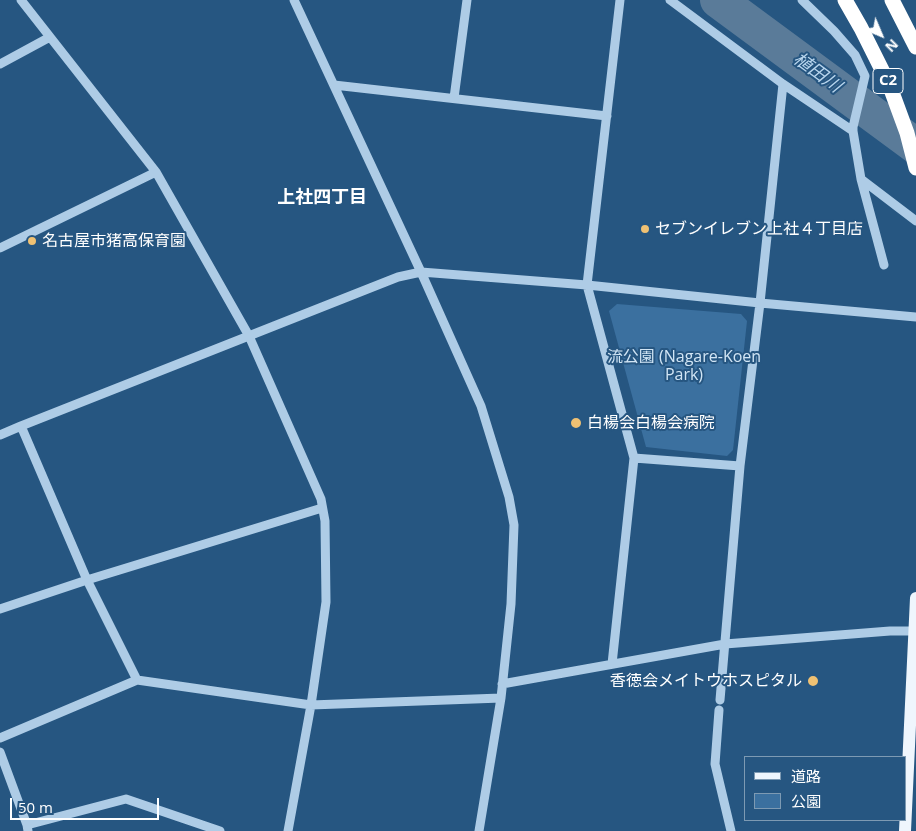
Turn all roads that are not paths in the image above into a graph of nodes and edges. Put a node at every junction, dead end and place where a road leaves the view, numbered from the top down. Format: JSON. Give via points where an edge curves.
{"nodes":[{"id":1,"x":21,"y":0,"type":"edge"},
{"id":2,"x":294,"y":0,"type":"edge"},
{"id":3,"x":467,"y":0,"type":"edge"},
{"id":4,"x":620,"y":0,"type":"edge"},
{"id":5,"x":670,"y":0,"type":"edge"},
{"id":6,"x":845,"y":0,"type":"edge"},
{"id":7,"x":892,"y":0,"type":"edge"},
{"id":8,"x":800,"y":1,"type":"edge"},
{"id":9,"x":50,"y":37,"type":"junction"},
{"id":10,"x":916,"y":47,"type":"edge"},
{"id":11,"x":0,"y":64,"type":"edge"},
{"id":12,"x":783,"y":84,"type":"junction"},
{"id":13,"x":334,"y":86,"type":"junction"},
{"id":14,"x":454,"y":98,"type":"junction"},
{"id":15,"x":607,"y":116,"type":"junction"},
{"id":16,"x":853,"y":129,"type":"junction"},
{"id":17,"x":916,"y":168,"type":"edge"},
{"id":18,"x":156,"y":172,"type":"junction"},
{"id":19,"x":861,"y":179,"type":"junction"},
{"id":20,"x":916,"y":222,"type":"edge"},
{"id":21,"x":0,"y":248,"type":"edge"},
{"id":22,"x":884,"y":265,"type":"dead end"},
{"id":23,"x":421,"y":272,"type":"junction"},
{"id":24,"x":587,"y":285,"type":"junction"},
{"id":25,"x":760,"y":303,"type":"junction"},
{"id":26,"x":916,"y":317,"type":"edge"},
{"id":27,"x":249,"y":336,"type":"junction"},
{"id":28,"x":21,"y":426,"type":"junction"},
{"id":29,"x":0,"y":435,"type":"edge"},
{"id":30,"x":634,"y":458,"type":"junction"},
{"id":31,"x":740,"y":466,"type":"junction"},
{"id":32,"x":322,"y":508,"type":"junction"},
{"id":33,"x":87,"y":580,"type":"junction"},
{"id":34,"x":916,"y":598,"type":"edge"},
{"id":35,"x":0,"y":609,"type":"edge"},
{"id":36,"x":914,"y":631,"type":"junction"},
{"id":37,"x":725,"y":644,"type":"junction"},
{"id":38,"x":612,"y":664,"type":"junction"},
{"id":39,"x":137,"y":680,"type":"junction"},
{"id":40,"x":502,"y":684,"type":"junction"},
{"id":41,"x":500,"y":698,"type":"junction"},
{"id":42,"x":720,"y":700,"type":"dead end"},
{"id":43,"x":311,"y":704,"type":"junction"},
{"id":44,"x":719,"y":710,"type":"dead end"},
{"id":45,"x":0,"y":738,"type":"edge"},
{"id":46,"x":0,"y":752,"type":"edge"},
{"id":47,"x":27,"y":828,"type":"edge"},
{"id":48,"x":220,"y":831,"type":"edge"},
{"id":49,"x":288,"y":831,"type":"edge"},
{"id":50,"x":479,"y":831,"type":"edge"},
{"id":51,"x":731,"y":831,"type":"edge"},
{"id":52,"x":906,"y":831,"type":"edge"}],
"edges":[{"from":1,"to":9,"type":"street"},
{"from":2,"to":13,"type":"street"},
{"from":3,"to":14,"type":"street"},
{"from":4,"to":15,"type":"street"},
{"from":5,"to":12,"type":"street"},
{"from":6,"to":17,"type":"highway","number":"C2","via":[[889,84]]},
{"from":7,"to":10,"type":"highway"},
{"from":8,"to":16,"type":"street","via":[[856,55],[865,76]]},
{"from":9,"to":11,"type":"street"},
{"from":9,"to":18,"type":"street"},
{"from":12,"to":16,"type":"street"},
{"from":12,"to":25,"type":"street"},
{"from":13,"to":14,"type":"street"},
{"from":13,"to":23,"type":"street"},
{"from":14,"to":15,"type":"street"},
{"from":15,"to":24,"type":"street"},
{"from":16,"to":19,"type":"street"},
{"from":18,"to":21,"type":"street"},
{"from":18,"to":27,"type":"street"},
{"from":19,"to":20,"type":"street"},
{"from":19,"to":22,"type":"street"},
{"from":23,"to":24,"type":"street"},
{"from":23,"to":27,"type":"street","via":[[398,277]]},
{"from":23,"to":40,"type":"street","via":[[481,406],[509,497],[514,526],[513,563]]},
{"from":24,"to":25,"type":"street"},
{"from":24,"to":30,"type":"street"},
{"from":25,"to":26,"type":"street"},
{"from":25,"to":31,"type":"street"},
{"from":27,"to":28,"type":"street"},
{"from":27,"to":32,"type":"street","via":[[321,499]]},
{"from":28,"to":29,"type":"street"},
{"from":28,"to":33,"type":"street"},
{"from":30,"to":31,"type":"street"},
{"from":30,"to":38,"type":"street"},
{"from":31,"to":37,"type":"street"},
{"from":32,"to":33,"type":"street"},
{"from":32,"to":43,"type":"street","via":[[326,602]]},
{"from":33,"to":35,"type":"street"},
{"from":33,"to":39,"type":"street"},
{"from":34,"to":36,"type":"main road"},
{"from":36,"to":37,"type":"street"},
{"from":36,"to":52,"type":"main road"},
{"from":37,"to":38,"type":"street"},
{"from":37,"to":42,"type":"street"},
{"from":38,"to":40,"type":"street"},
{"from":39,"to":43,"type":"street"},
{"from":39,"to":45,"type":"street"},
{"from":40,"to":41,"type":"street"},
{"from":41,"to":43,"type":"street"},
{"from":41,"to":50,"type":"street"},
{"from":43,"to":49,"type":"street"},
{"from":44,"to":51,"type":"street","via":[[715,764]]},
{"from":46,"to":47,"type":"street"},
{"from":47,"to":48,"type":"street","via":[[126,799]]}]}
